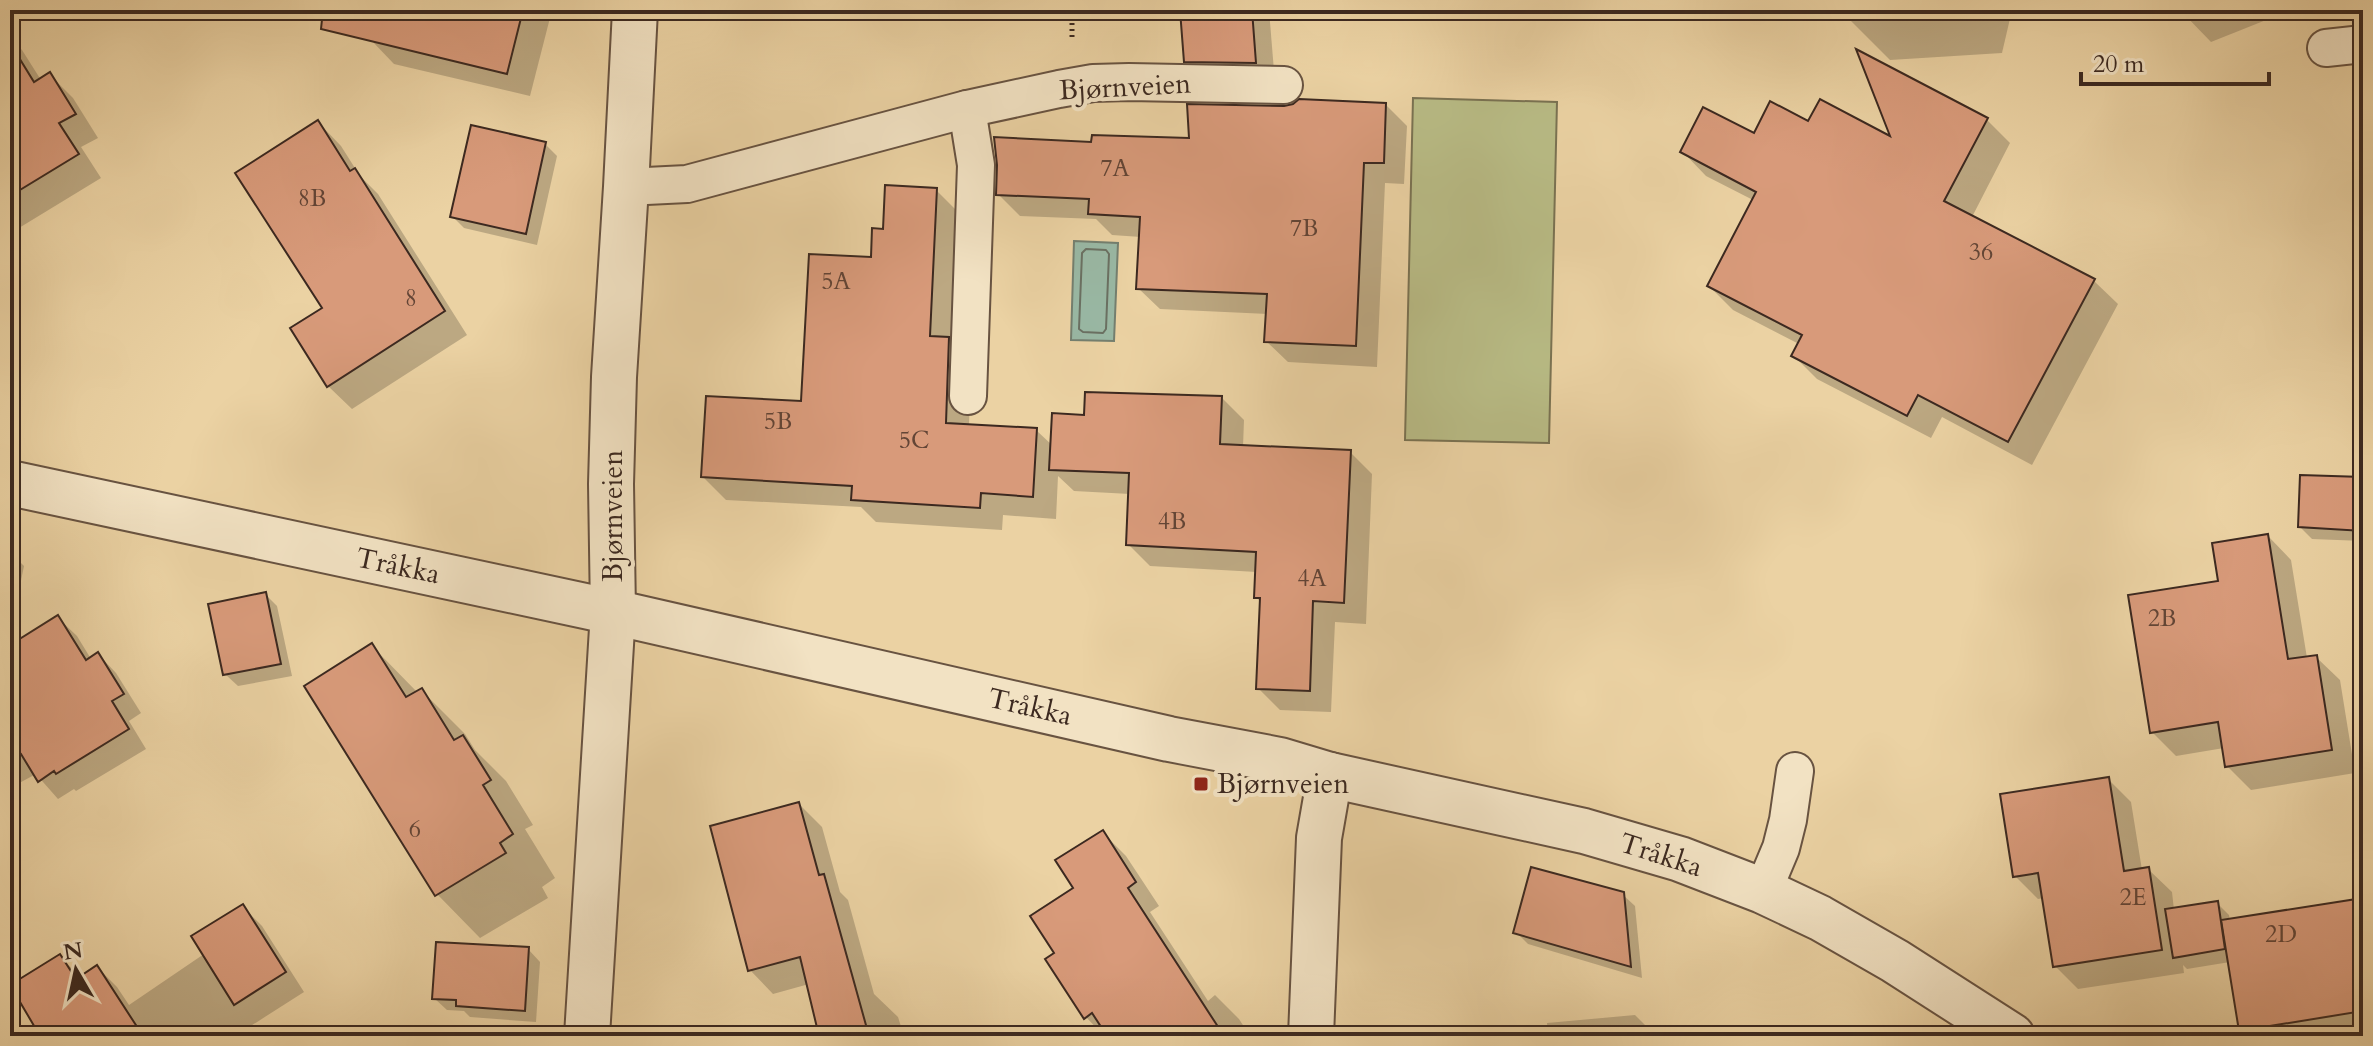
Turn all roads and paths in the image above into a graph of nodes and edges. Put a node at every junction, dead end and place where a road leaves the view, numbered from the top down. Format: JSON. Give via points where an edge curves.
{"nodes":[{"id":1,"x":635,"y":10,"type":"edge"},
{"id":2,"x":2363,"y":44,"type":"edge"},
{"id":3,"x":2326,"y":48,"type":"dead end"},
{"id":4,"x":1284,"y":85,"type":"dead end"},
{"id":5,"x":967,"y":109,"type":"junction"},
{"id":6,"x":626,"y":187,"type":"junction"},
{"id":7,"x":968,"y":396,"type":"dead end"},
{"id":8,"x":10,"y":483,"type":"edge"},
{"id":9,"x":613,"y":612,"type":"junction"},
{"id":10,"x":1795,"y":771,"type":"dead end"},
{"id":11,"x":1330,"y":775,"type":"junction"},
{"id":12,"x":1763,"y":891,"type":"junction"},
{"id":13,"x":587,"y":1036,"type":"edge"},
{"id":14,"x":1311,"y":1036,"type":"edge"},
{"id":15,"x":2012,"y":1036,"type":"edge"}],
"edges":[{"from":1,"to":6,"type":"street","name":"Bjørnveien"},
{"from":2,"to":3,"type":"lane"},
{"from":4,"to":5,"type":"lane","name":"Bjørnveien","via":[[1093,83]]},
{"from":5,"to":6,"type":"lane","name":"Bjørnveien","via":[[687,184]]},
{"from":5,"to":7,"type":"lane","via":[[976,165]]},
{"from":6,"to":9,"type":"street","name":"Bjørnveien","via":[[614,377]]},
{"from":8,"to":9,"type":"street","name":"Tråkka"},
{"from":9,"to":11,"type":"street","name":"Tråkka"},
{"from":9,"to":13,"type":"street","name":"Bjørnveien"},
{"from":10,"to":12,"type":"lane","via":[[1781,848]]},
{"from":11,"to":12,"type":"street","name":"Tråkka","via":[[1584,831]]},
{"from":11,"to":14,"type":"street","via":[[1319,838]]},
{"from":12,"to":15,"type":"street","name":"Tråkka","via":[[1895,961]]}]}
